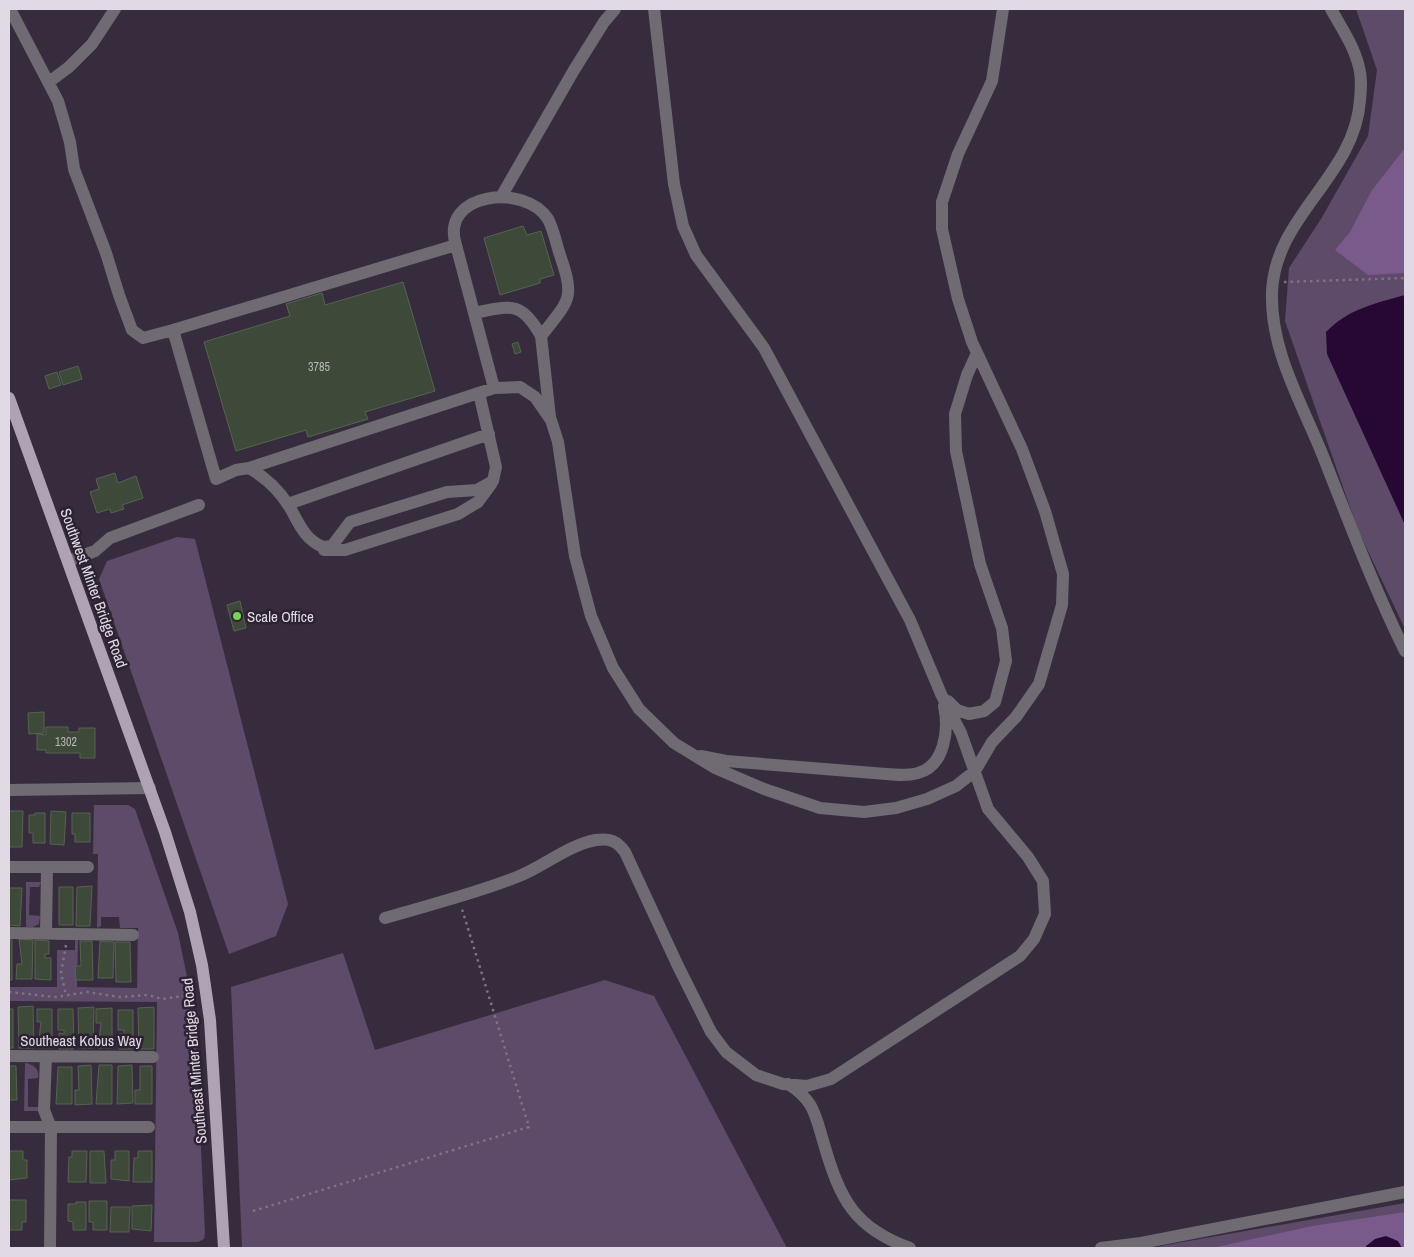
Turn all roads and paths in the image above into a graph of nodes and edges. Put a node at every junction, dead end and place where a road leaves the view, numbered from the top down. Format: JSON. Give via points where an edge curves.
{"nodes":[{"id":1,"x":10,"y":9,"type":"edge"},
{"id":2,"x":115,"y":9,"type":"edge"},
{"id":3,"x":615,"y":9,"type":"edge"},
{"id":4,"x":654,"y":9,"type":"edge"},
{"id":5,"x":1003,"y":9,"type":"edge"},
{"id":6,"x":1331,"y":9,"type":"edge"},
{"id":7,"x":48,"y":82,"type":"junction"},
{"id":8,"x":501,"y":197,"type":"junction"},
{"id":9,"x":456,"y":245,"type":"junction"},
{"id":10,"x":1405,"y":278,"type":"edge"},
{"id":11,"x":1273,"y":282,"type":"junction"},
{"id":12,"x":474,"y":314,"type":"junction"},
{"id":13,"x":173,"y":330,"type":"junction"},
{"id":14,"x":541,"y":336,"type":"junction"},
{"id":15,"x":978,"y":353,"type":"junction"},
{"id":16,"x":494,"y":388,"type":"junction"},
{"id":17,"x":480,"y":393,"type":"junction"},
{"id":18,"x":9,"y":398,"type":"edge"},
{"id":19,"x":550,"y":420,"type":"junction"},
{"id":20,"x":488,"y":434,"type":"junction"},
{"id":21,"x":248,"y":468,"type":"junction"},
{"id":22,"x":493,"y":480,"type":"junction"},
{"id":23,"x":288,"y":504,"type":"junction"},
{"id":24,"x":199,"y":505,"type":"dead end"},
{"id":25,"x":314,"y":543,"type":"junction"},
{"id":26,"x":68,"y":561,"type":"junction"},
{"id":27,"x":1405,"y":651,"type":"edge"},
{"id":28,"x":941,"y":694,"type":"junction"},
{"id":29,"x":689,"y":752,"type":"junction"},
{"id":30,"x":975,"y":771,"type":"junction"},
{"id":31,"x":150,"y":788,"type":"junction"},
{"id":32,"x":9,"y":790,"type":"edge"},
{"id":33,"x":88,"y":867,"type":"dead end"},
{"id":34,"x":9,"y":868,"type":"edge"},
{"id":35,"x":47,"y":868,"type":"junction"},
{"id":36,"x":458,"y":897,"type":"junction"},
{"id":37,"x":386,"y":918,"type":"dead end"},
{"id":38,"x":9,"y":933,"type":"edge"},
{"id":39,"x":46,"y":933,"type":"junction"},
{"id":40,"x":66,"y":934,"type":"junction"},
{"id":41,"x":133,"y":935,"type":"dead end"},
{"id":42,"x":9,"y":992,"type":"edge"},
{"id":43,"x":207,"y":992,"type":"junction"},
{"id":44,"x":66,"y":995,"type":"junction"},
{"id":45,"x":9,"y":1056,"type":"edge"},
{"id":46,"x":46,"y":1056,"type":"junction"},
{"id":47,"x":153,"y":1057,"type":"dead end"},
{"id":48,"x":831,"y":1079,"type":"junction"},
{"id":49,"x":788,"y":1084,"type":"junction"},
{"id":50,"x":815,"y":1114,"type":"junction"},
{"id":51,"x":9,"y":1127,"type":"edge"},
{"id":52,"x":149,"y":1127,"type":"dead end"},
{"id":53,"x":51,"y":1128,"type":"junction"},
{"id":54,"x":1405,"y":1192,"type":"edge"},
{"id":55,"x":253,"y":1211,"type":"dead end"},
{"id":56,"x":1158,"y":1244,"type":"edge"},
{"id":57,"x":50,"y":1248,"type":"edge"},
{"id":58,"x":224,"y":1248,"type":"edge"},
{"id":59,"x":910,"y":1248,"type":"edge"},
{"id":60,"x":1101,"y":1248,"type":"edge"}],
"edges":[{"from":1,"to":7,"type":"street"},
{"from":2,"to":7,"type":"street","via":[[92,44]]},
{"from":3,"to":8,"type":"street","via":[[574,70]]},
{"from":4,"to":28,"type":"street","via":[[674,184],[683,226],[696,255],[764,348],[910,620]]},
{"from":5,"to":15,"type":"street","via":[[992,81],[958,154],[942,202],[942,229],[958,299]]},
{"from":6,"to":11,"type":"street","via":[[1352,48],[1360,73],[1360,105],[1355,133],[1344,155],[1288,234]]},
{"from":7,"to":13,"type":"street","via":[[58,101],[74,169],[132,330],[143,338]]},
{"from":8,"to":9,"type":"street","via":[[486,198],[463,209],[453,227]]},
{"from":8,"to":14,"type":"street","via":[[519,199],[540,210],[548,219],[569,281],[569,296],[562,310]]},
{"from":9,"to":12,"type":"street"},
{"from":9,"to":13,"type":"street"},
{"from":10,"to":11,"type":"path"},
{"from":11,"to":27,"type":"street","via":[[1272,315],[1276,340],[1289,379],[1385,611]]},
{"from":12,"to":14,"type":"street","via":[[506,306],[521,310]]},
{"from":12,"to":16,"type":"street"},
{"from":13,"to":21,"type":"street","via":[[216,479]]},
{"from":14,"to":19,"type":"street"},
{"from":15,"to":28,"type":"street","via":[[967,374],[955,414],[956,451],[980,564],[1002,628],[1006,661],[995,702],[984,711],[969,714],[957,710]]},
{"from":15,"to":30,"type":"street","via":[[1022,449],[1045,511],[1063,574],[1062,605],[1039,684],[1016,717],[992,742]]},
{"from":16,"to":17,"type":"street"},
{"from":16,"to":19,"type":"street","via":[[520,387],[536,397]]},
{"from":17,"to":20,"type":"street"},
{"from":17,"to":21,"type":"street"},
{"from":18,"to":26,"type":"main road","name":"Southwest Minter Bridge Road"},
{"from":19,"to":29,"type":"street","via":[[558,442],[575,556],[590,616],[613,668],[639,708],[674,743]]},
{"from":20,"to":22,"type":"street","via":[[496,467]]},
{"from":20,"to":23,"type":"street"},
{"from":21,"to":23,"type":"street","via":[[263,476]]},
{"from":22,"to":25,"type":"street","via":[[478,490],[448,492],[350,522],[332,546]]},
{"from":22,"to":25,"type":"street","via":[[478,502],[458,514],[345,550],[330,551]]},
{"from":23,"to":25,"type":"street","via":[[298,525]]},
{"from":24,"to":26,"type":"street","via":[[110,538],[95,551]]},
{"from":26,"to":31,"type":"main road","name":"Southwest Minter Bridge Road"},
{"from":28,"to":29,"type":"street","via":[[946,714],[944,743],[930,766],[920,773],[904,776],[726,760]]},
{"from":28,"to":30,"type":"street","via":[[961,733]]},
{"from":29,"to":30,"type":"street","via":[[715,768],[764,789],[820,808],[864,812],[896,808],[927,799],[956,786]]},
{"from":30,"to":48,"type":"street","via":[[988,809],[1028,856],[1043,881],[1045,914],[1034,939],[1020,956]]},
{"from":31,"to":32,"type":"street"},
{"from":31,"to":43,"type":"main road","name":"Southeast Minter Bridge Road","via":[[183,888]]},
{"from":33,"to":35,"type":"street"},
{"from":34,"to":35,"type":"street"},
{"from":35,"to":39,"type":"street"},
{"from":36,"to":37,"type":"street"},
{"from":36,"to":49,"type":"street","via":[[519,876],[580,845],[608,839],[618,843],[711,1032],[726,1052],[756,1075]]},
{"from":36,"to":55,"type":"path","via":[[529,1127]]},
{"from":38,"to":39,"type":"street"},
{"from":39,"to":40,"type":"street"},
{"from":40,"to":41,"type":"street"},
{"from":40,"to":44,"type":"path","via":[[66,954],[61,973]]},
{"from":42,"to":44,"type":"path","via":[[42,997]]},
{"from":43,"to":44,"type":"path","via":[[174,998],[148,995],[120,997],[87,992]]},
{"from":43,"to":58,"type":"main road","name":"Southeast Minter Bridge Road"},
{"from":45,"to":46,"type":"street","name":"Southeast Kobus Way"},
{"from":46,"to":47,"type":"street","name":"Southeast Kobus Way"},
{"from":46,"to":53,"type":"street","via":[[44,1110]]},
{"from":48,"to":49,"type":"street","via":[[807,1086]]},
{"from":48,"to":50,"type":"street","via":[[819,1088],[814,1102]]},
{"from":49,"to":50,"type":"street","via":[[809,1101]]},
{"from":50,"to":59,"type":"street","via":[[841,1195],[860,1220],[886,1240]]},
{"from":51,"to":53,"type":"street"},
{"from":52,"to":53,"type":"street"},
{"from":53,"to":57,"type":"street"},
{"from":54,"to":56,"type":"street"},
{"from":56,"to":60,"type":"street"}]}
